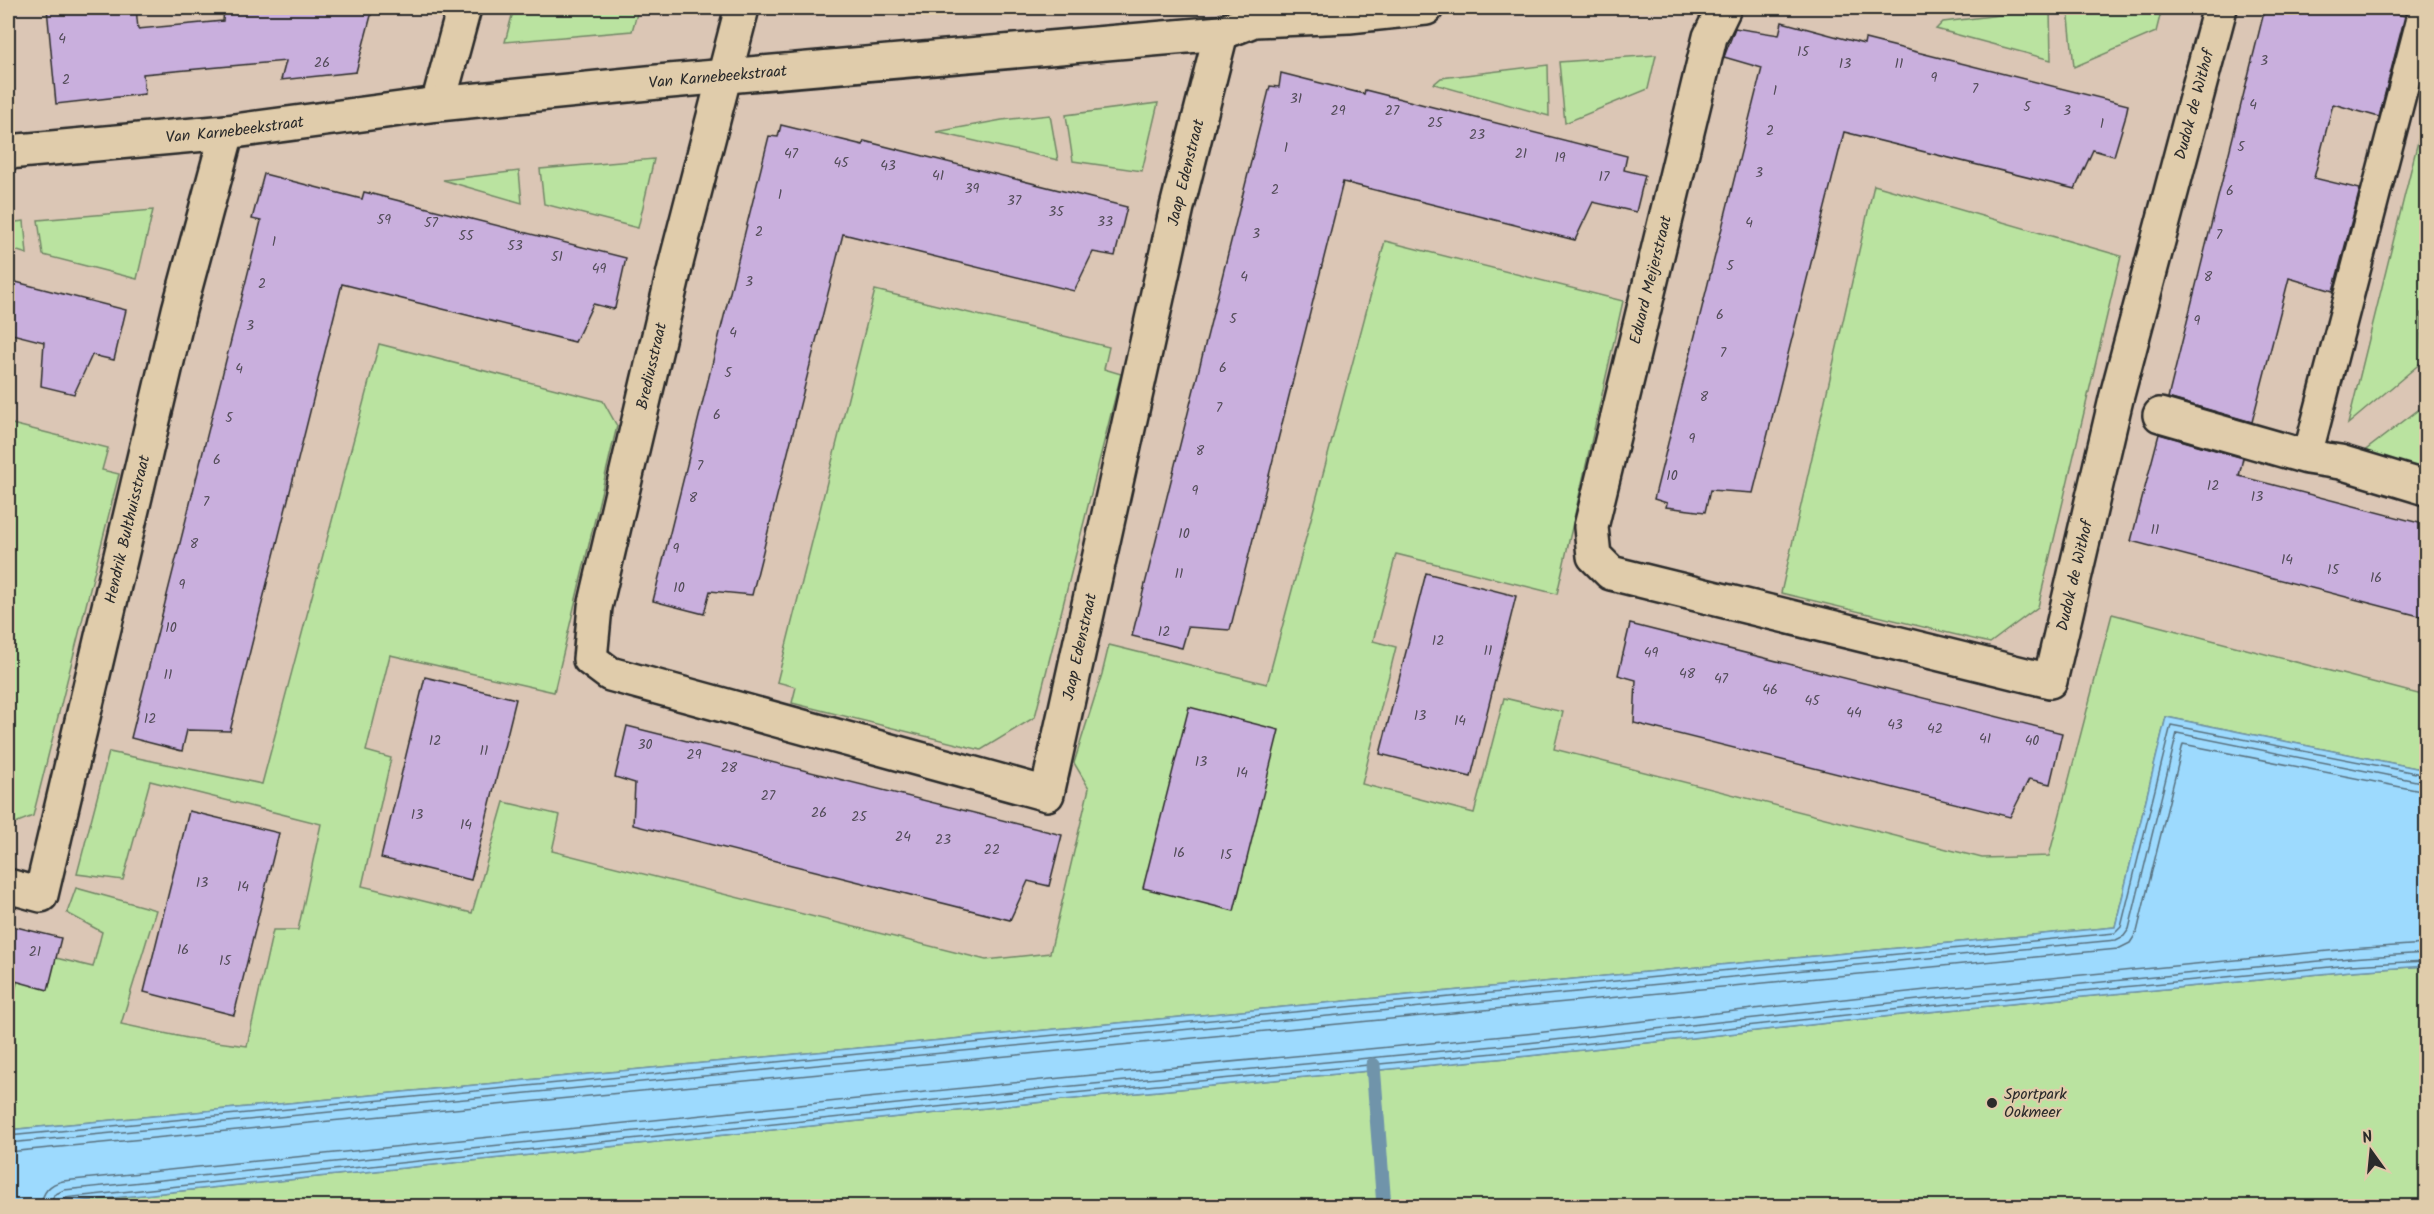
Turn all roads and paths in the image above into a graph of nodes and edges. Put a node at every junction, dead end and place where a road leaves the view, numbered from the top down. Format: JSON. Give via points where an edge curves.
{"nodes":[{"id":1,"x":464,"y":8,"type":"edge"},
{"id":2,"x":741,"y":8,"type":"edge"},
{"id":3,"x":1426,"y":8,"type":"edge"},
{"id":4,"x":1724,"y":8,"type":"edge"},
{"id":5,"x":2220,"y":8,"type":"edge"},
{"id":6,"x":2424,"y":8,"type":"edge"},
{"id":7,"x":1255,"y":14,"type":"edge"},
{"id":8,"x":1221,"y":33,"type":"junction"},
{"id":9,"x":723,"y":76,"type":"junction"},
{"id":10,"x":438,"y":104,"type":"junction"},
{"id":11,"x":227,"y":132,"type":"junction"},
{"id":12,"x":8,"y":152,"type":"edge"},
{"id":13,"x":2160,"y":415,"type":"dead end"},
{"id":14,"x":2307,"y":457,"type":"junction"},
{"id":15,"x":2427,"y":489,"type":"edge"},
{"id":16,"x":1594,"y":556,"type":"joint"},
{"id":17,"x":590,"y":659,"type":"joint"},
{"id":18,"x":8,"y":886,"type":"edge"}],
"edges":[{"from":1,"to":10,"type":"street"},
{"from":2,"to":9,"type":"street","name":"Brediusstraat"},
{"from":3,"to":7,"type":"street","name":"Van Karnebeekstraat","via":[[1349,16]]},
{"from":4,"to":16,"type":"street","name":"Eduard Meijerstraat","via":[[1710,37],[1593,516]]},
{"from":5,"to":16,"type":"street","name":"Dudok de Withof","via":[[2116,399],[2050,681],[1611,573]]},
{"from":6,"to":14,"type":"lane"},
{"from":7,"to":8,"type":"street","name":"Van Karnebeekstraat"},
{"from":8,"to":9,"type":"street","name":"Van Karnebeekstraat"},
{"from":8,"to":17,"type":"street","name":"Jaap Edenstraat","via":[[1177,207],[1047,794],[610,674]]},
{"from":9,"to":10,"type":"street","name":"Van Karnebeekstraat"},
{"from":9,"to":17,"type":"street","name":"Brediusstraat","via":[[595,608]]},
{"from":10,"to":11,"type":"street","name":"Van Karnebeekstraat"},
{"from":11,"to":12,"type":"street","name":"Van Karnebeekstraat"},
{"from":11,"to":18,"type":"street","name":"Hendrik Bulthuisstraat","via":[[179,310],[41,895]]},
{"from":13,"to":14,"type":"street"},
{"from":14,"to":15,"type":"street","via":[[2340,462]]}]}
